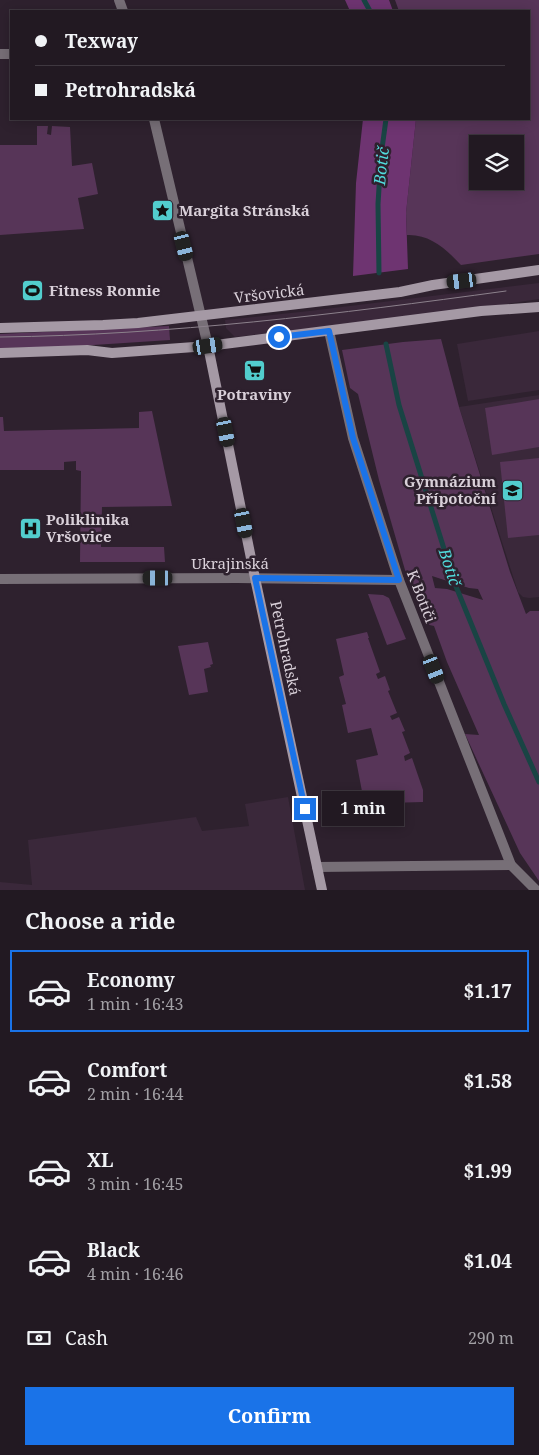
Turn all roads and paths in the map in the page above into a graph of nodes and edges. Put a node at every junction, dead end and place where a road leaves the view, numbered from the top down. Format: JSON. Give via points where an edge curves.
{"nodes":[{"id":1,"x":154,"y":120,"type":"edge"},
{"id":2,"x":539,"y":270,"type":"edge"},
{"id":3,"x":539,"y":307,"type":"edge"},
{"id":4,"x":201,"y":316,"type":"junction"},
{"id":5,"x":0,"y":328,"type":"edge"},
{"id":6,"x":329,"y":331,"type":"junction"},
{"id":7,"x":208,"y":346,"type":"junction"},
{"id":8,"x":0,"y":353,"type":"edge"},
{"id":9,"x":255,"y":578,"type":"junction"},
{"id":10,"x":0,"y":579,"type":"edge"},
{"id":11,"x":399,"y":580,"type":"junction"},
{"id":12,"x":511,"y":865,"type":"junction"},
{"id":13,"x":317,"y":867,"type":"junction"},
{"id":14,"x":322,"y":890,"type":"edge"},
{"id":15,"x":536,"y":890,"type":"edge"}],
"edges":[{"from":1,"to":4,"type":"street","name":"Petrohradská"},
{"from":2,"to":4,"type":"main road","name":"Vršovická","via":[[400,292]]},
{"from":3,"to":6,"type":"main road"},
{"from":4,"to":5,"type":"main road","name":"Vršovická","via":[[112,325]]},
{"from":4,"to":7,"type":"street","name":"Petrohradská"},
{"from":6,"to":7,"type":"main road"},
{"from":6,"to":11,"type":"street","name":"K Botiči","via":[[353,438]]},
{"from":7,"to":8,"type":"main road","via":[[112,353],[88,350]]},
{"from":7,"to":9,"type":"main road","name":"Petrohradská"},
{"from":9,"to":10,"type":"street","name":"Ukrajinská"},
{"from":9,"to":11,"type":"street","name":"Ukrajinská"},
{"from":9,"to":13,"type":"main road","name":"Petrohradská"},
{"from":11,"to":12,"type":"street","name":"K Botiči"},
{"from":12,"to":13,"type":"street"},
{"from":12,"to":15,"type":"street","name":"K Botiči"},
{"from":13,"to":14,"type":"main road","name":"Petrohradská"}]}
